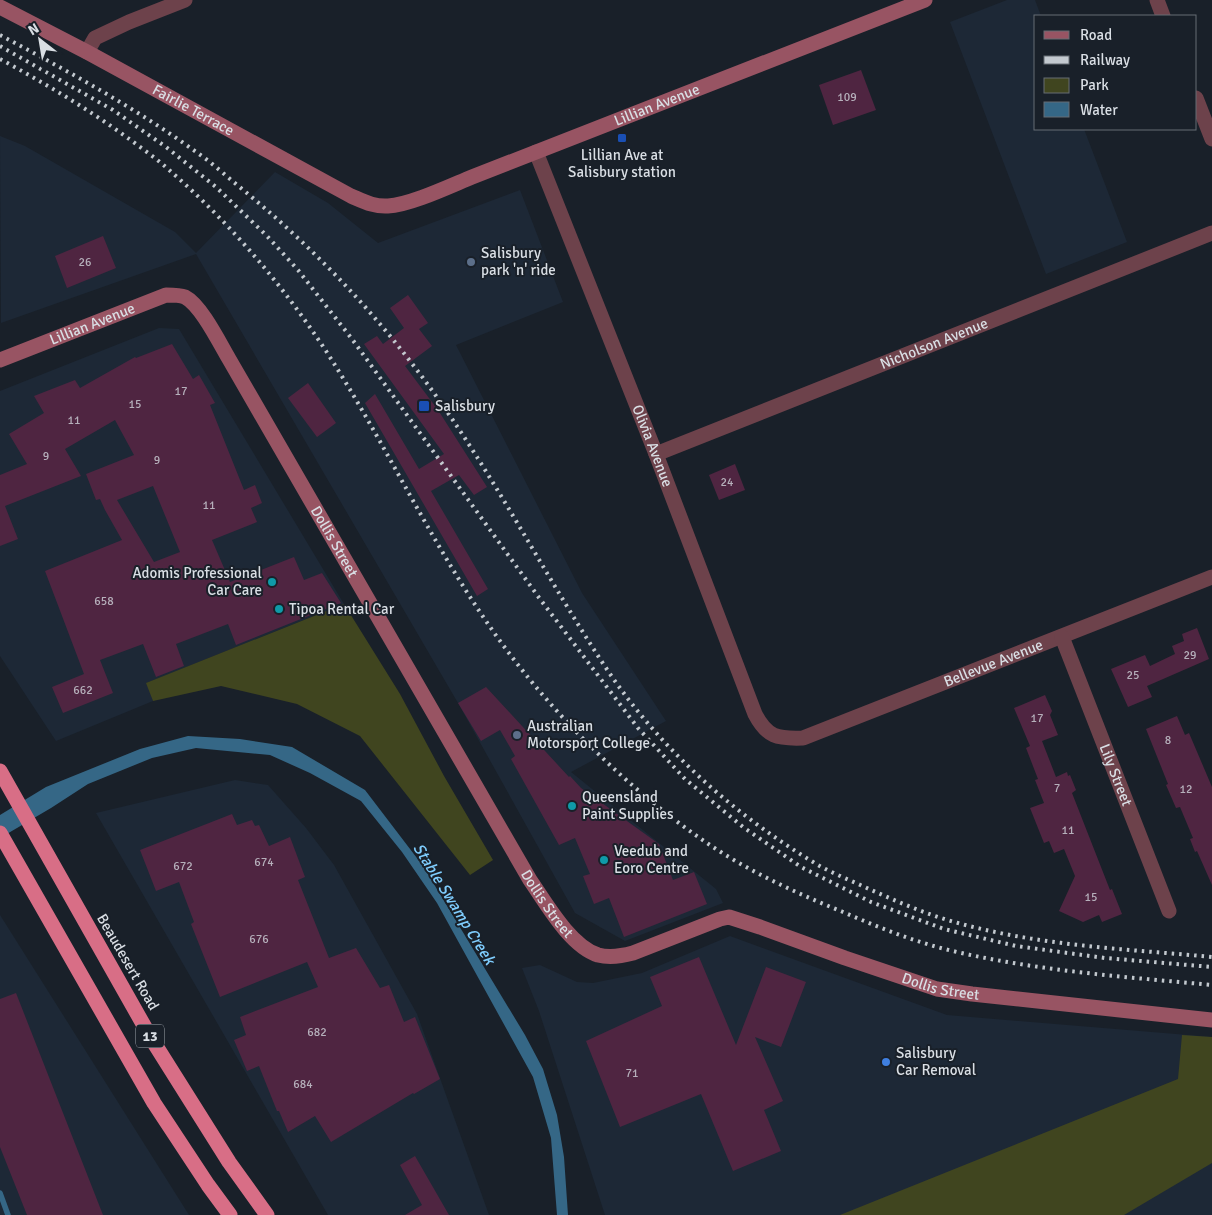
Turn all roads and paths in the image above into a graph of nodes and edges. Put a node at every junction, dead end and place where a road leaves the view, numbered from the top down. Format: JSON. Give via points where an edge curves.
{"nodes":[{"id":1,"x":185,"y":0,"type":"edge"},
{"id":2,"x":925,"y":0,"type":"edge"},
{"id":3,"x":1157,"y":0,"type":"edge"},
{"id":4,"x":0,"y":7,"type":"edge"},
{"id":5,"x":1163,"y":15,"type":"edge"},
{"id":6,"x":87,"y":52,"type":"junction"},
{"id":7,"x":1197,"y":101,"type":"edge"},
{"id":8,"x":1212,"y":139,"type":"edge"},
{"id":9,"x":536,"y":152,"type":"junction"},
{"id":10,"x":387,"y":206,"type":"joint"},
{"id":11,"x":1212,"y":233,"type":"edge"},
{"id":12,"x":184,"y":296,"type":"joint"},
{"id":13,"x":0,"y":360,"type":"edge"},
{"id":14,"x":656,"y":454,"type":"junction"},
{"id":15,"x":1212,"y":577,"type":"edge"},
{"id":16,"x":1062,"y":637,"type":"junction"},
{"id":17,"x":773,"y":736,"type":"joint"},
{"id":18,"x":2,"y":774,"type":"edge"},
{"id":19,"x":0,"y":833,"type":"edge"},
{"id":20,"x":1169,"y":911,"type":"dead end"},
{"id":21,"x":1212,"y":1020,"type":"edge"},
{"id":22,"x":230,"y":1215,"type":"edge"},
{"id":23,"x":267,"y":1215,"type":"edge"}],
"edges":[{"from":1,"to":6,"type":"street","via":[[95,38]]},
{"from":2,"to":9,"type":"street","name":"Lillian Avenue"},
{"from":3,"to":5,"type":"street"},
{"from":4,"to":6,"type":"street","name":"Fairlie Terrace"},
{"from":6,"to":10,"type":"street","name":"Fairlie Terrace","via":[[351,196],[368,204]]},
{"from":7,"to":8,"type":"street"},
{"from":9,"to":10,"type":"street","name":"Lillian Avenue","via":[[406,202]]},
{"from":9,"to":14,"type":"street","name":"Olivia Avenue"},
{"from":11,"to":14,"type":"street","name":"Nicholson Avenue"},
{"from":12,"to":13,"type":"street","name":"Lillian Avenue","via":[[166,294]]},
{"from":12,"to":21,"type":"street","name":"Dollis Street","via":[[201,314],[229,359],[530,880],[579,943],[599,955],[618,956],[729,918],[937,989]]},
{"from":14,"to":17,"type":"street","name":"Olivia Avenue","via":[[755,714],[762,727]]},
{"from":15,"to":16,"type":"street","name":"Bellevue Avenue"},
{"from":16,"to":17,"type":"street","name":"Bellevue Avenue","via":[[803,738]]},
{"from":16,"to":20,"type":"street","name":"Lily Street"},
{"from":18,"to":23,"type":"highway","name":"Beaudesert Road","number":"13","via":[[151,1038],[228,1162]]},
{"from":19,"to":22,"type":"highway","number":"13","via":[[154,1103]]}]}
